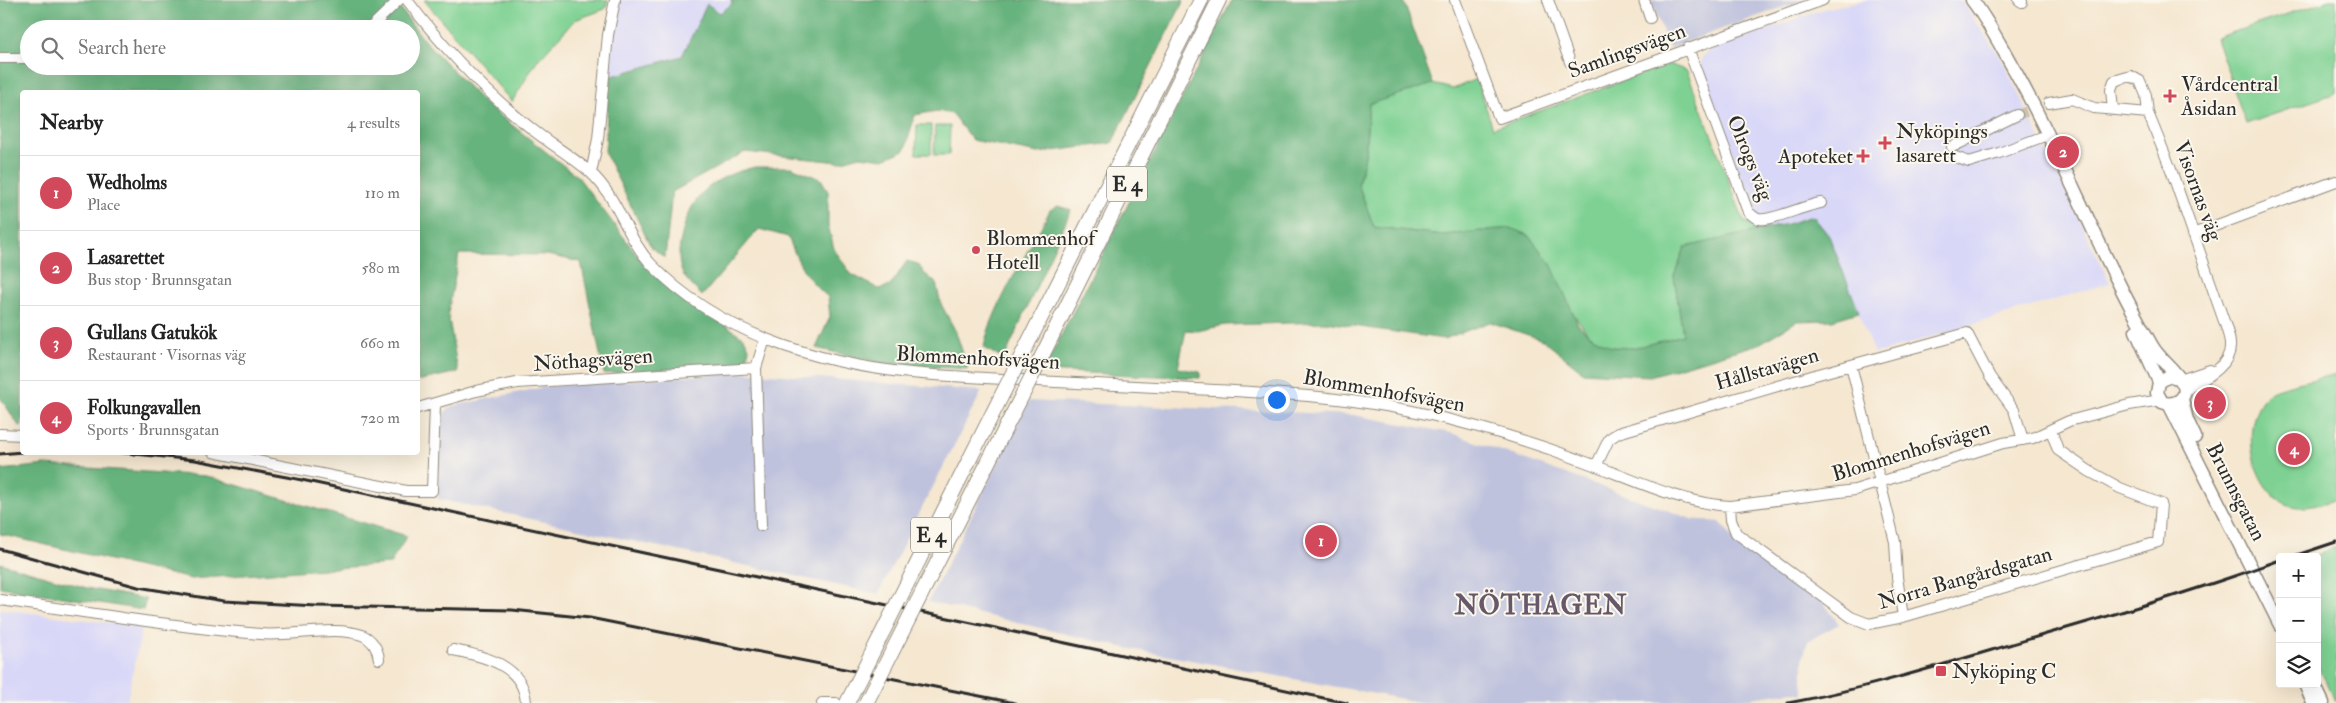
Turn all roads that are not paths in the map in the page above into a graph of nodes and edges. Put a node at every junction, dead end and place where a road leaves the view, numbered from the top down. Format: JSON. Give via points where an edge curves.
{"nodes":[{"id":1,"x":399,"y":0,"type":"edge"},
{"id":2,"x":615,"y":0,"type":"edge"},
{"id":3,"x":1200,"y":0,"type":"edge"},
{"id":4,"x":1219,"y":0,"type":"edge"},
{"id":5,"x":1455,"y":0,"type":"edge"},
{"id":6,"x":1548,"y":0,"type":"edge"},
{"id":7,"x":1644,"y":0,"type":"edge"},
{"id":8,"x":1823,"y":0,"type":"edge"},
{"id":9,"x":1963,"y":0,"type":"edge"},
{"id":10,"x":1972,"y":0,"type":"edge"},
{"id":11,"x":412,"y":2,"type":"edge"},
{"id":12,"x":1650,"y":18,"type":"dead end"},
{"id":13,"x":378,"y":20,"type":"edge"},
{"id":14,"x":1688,"y":48,"type":"junction"},
{"id":15,"x":2001,"y":48,"type":"junction"},
{"id":16,"x":0,"y":58,"type":"edge"},
{"id":17,"x":20,"y":58,"type":"edge"},
{"id":18,"x":1570,"y":62,"type":"dead end"},
{"id":19,"x":2049,"y":103,"type":"tunnel mouth"},
{"id":20,"x":2113,"y":110,"type":"junction"},
{"id":21,"x":2148,"y":113,"type":"junction"},
{"id":22,"x":2017,"y":115,"type":"tunnel mouth"},
{"id":23,"x":2047,"y":135,"type":"junction"},
{"id":24,"x":591,"y":173,"type":"junction"},
{"id":25,"x":2336,"y":181,"type":"edge"},
{"id":26,"x":1821,"y":203,"type":"dead end"},
{"id":27,"x":2193,"y":234,"type":"junction"},
{"id":28,"x":2096,"y":237,"type":"junction"},
{"id":29,"x":765,"y":339,"type":"junction"},
{"id":30,"x":1851,"y":365,"type":"junction"},
{"id":31,"x":756,"y":368,"type":"junction"},
{"id":32,"x":2158,"y":385,"type":"junction"},
{"id":33,"x":2181,"y":387,"type":"junction"},
{"id":34,"x":2165,"y":402,"type":"junction"},
{"id":35,"x":435,"y":404,"type":"junction"},
{"id":36,"x":2129,"y":404,"type":"junction"},
{"id":37,"x":420,"y":408,"type":"edge"},
{"id":38,"x":2050,"y":430,"type":"junction"},
{"id":39,"x":0,"y":434,"type":"edge"},
{"id":40,"x":20,"y":435,"type":"edge"},
{"id":41,"x":2023,"y":440,"type":"junction"},
{"id":42,"x":227,"y":455,"type":"edge"},
{"id":43,"x":1596,"y":466,"type":"junction"},
{"id":44,"x":1879,"y":483,"type":"junction"},
{"id":45,"x":1730,"y":506,"type":"junction"},
{"id":46,"x":761,"y":526,"type":"dead end"},
{"id":47,"x":0,"y":600,"type":"edge"},
{"id":48,"x":2276,"y":604,"type":"edge"},
{"id":49,"x":1903,"y":617,"type":"junction"},
{"id":50,"x":2276,"y":617,"type":"edge"},
{"id":51,"x":453,"y":650,"type":"dead end"},
{"id":52,"x":379,"y":659,"type":"dead end"},
{"id":53,"x":2307,"y":688,"type":"edge"},
{"id":54,"x":2316,"y":688,"type":"edge"},
{"id":55,"x":526,"y":703,"type":"edge"},
{"id":56,"x":822,"y":703,"type":"edge"},
{"id":57,"x":836,"y":703,"type":"edge"},
{"id":58,"x":847,"y":703,"type":"edge"},
{"id":59,"x":866,"y":703,"type":"edge"},
{"id":60,"x":2313,"y":703,"type":"edge"},
{"id":61,"x":2323,"y":703,"type":"edge"}],
"edges":[{"from":1,"to":13,"type":"street"},
{"from":2,"to":24,"type":"street"},
{"from":3,"to":58,"type":"highway","number":"E 4","bridge":true},
{"from":4,"to":59,"type":"highway","number":"E 4","bridge":true},
{"from":5,"to":14,"type":"street","name":"Samlingsvägen","via":[[1499,118]]},
{"from":6,"to":18,"type":"street"},
{"from":7,"to":12,"type":"street"},
{"from":8,"to":14,"type":"street","name":"Samlingsvägen"},
{"from":9,"to":15,"type":"main road","name":"Brunnsgatan"},
{"from":10,"to":15,"type":"main road","name":"Brunnsgatan","via":[[1986,17]]},
{"from":11,"to":24,"type":"street","name":"Blommenhofsvägen","via":[[463,67],[500,102]]},
{"from":14,"to":26,"type":"street","name":"Olrogs väg","via":[[1748,212],[1757,218],[1767,219]]},
{"from":15,"to":23,"type":"main road","name":"Brunnsgatan"},
{"from":16,"to":17,"type":"street"},
{"from":19,"to":20,"type":"street","via":[[2072,99],[2094,108]]},
{"from":20,"to":21,"type":"street"},
{"from":20,"to":21,"type":"street","name":"Visornas väg","via":[[2111,90],[2114,81],[2131,76],[2140,81],[2146,94]]},
{"from":21,"to":27,"type":"street","name":"Visornas väg"},
{"from":22,"to":23,"type":"street","via":[[1954,152],[1969,162]]},
{"from":23,"to":28,"type":"main road","name":"Brunnsgatan"},
{"from":24,"to":29,"type":"street","name":"Blommenhofsvägen","via":[[606,190],[651,264],[696,300]]},
{"from":25,"to":27,"type":"street"},
{"from":27,"to":33,"type":"street","name":"Visornas väg","via":[[2230,344],[2228,358],[2220,367]]},
{"from":28,"to":32,"type":"main road","name":"Brunnsgatan"},
{"from":28,"to":33,"type":"main road","name":"Brunnsgatan","via":[[2153,346]]},
{"from":29,"to":31,"type":"street"},
{"from":29,"to":43,"type":"street","name":"Blommenhofsvägen","via":[[878,371],[1310,395],[1358,401],[1475,427]]},
{"from":30,"to":41,"type":"street","name":"Hållstavägen","via":[[1967,333],[1990,377],[2014,410]]},
{"from":30,"to":43,"type":"street","name":"Hållstavägen","via":[[1618,433],[1609,438]]},
{"from":30,"to":44,"type":"street"},
{"from":31,"to":35,"type":"street","name":"Nöthagsvägen","via":[[517,384],[476,391]]},
{"from":31,"to":46,"type":"street"},
{"from":32,"to":33,"type":"main road","via":[[2169,376]]},
{"from":32,"to":34,"type":"main road","name":"Brunnsgatan"},
{"from":32,"to":36,"type":"street","name":"Blommenhofsvägen","via":[[2151,395]]},
{"from":33,"to":34,"type":"main road"},
{"from":33,"to":48,"type":"main road","name":"Brunnsgatan","via":[[2187,420]]},
{"from":34,"to":36,"type":"street","name":"Blommenhofsvägen"},
{"from":34,"to":50,"type":"main road","name":"Brunnsgatan"},
{"from":35,"to":37,"type":"street","name":"Nöthagsvägen"},
{"from":35,"to":42,"type":"street","via":[[432,490],[406,492]]},
{"from":36,"to":38,"type":"street","name":"Blommenhofsvägen","via":[[2069,421]]},
{"from":38,"to":41,"type":"street","name":"Blommenhofsvägen"},
{"from":38,"to":49,"type":"street","name":"Norra Bangårdsgatan","via":[[2058,450],[2089,471],[2120,488],[2161,504],[2158,542]]},
{"from":39,"to":40,"type":"street"},
{"from":41,"to":44,"type":"street","name":"Blommenhofsvägen","via":[[2003,443]]},
{"from":43,"to":45,"type":"street","name":"Blommenhofsvägen","via":[[1683,498]]},
{"from":44,"to":45,"type":"street","name":"Blommenhofsvägen","via":[[1833,495]]},
{"from":44,"to":49,"type":"street","via":[[1895,542],[1896,577]]},
{"from":45,"to":49,"type":"street","name":"Norra Bangårdsgatan","via":[[1736,533],[1851,617],[1869,624]]},
{"from":47,"to":52,"type":"street","via":[[236,632],[284,635],[352,633],[373,642]]},
{"from":51,"to":55,"type":"street","via":[[502,664],[518,680]]},
{"from":53,"to":60,"type":"main road"},
{"from":54,"to":61,"type":"main road"},
{"from":56,"to":57,"type":"street"}]}
